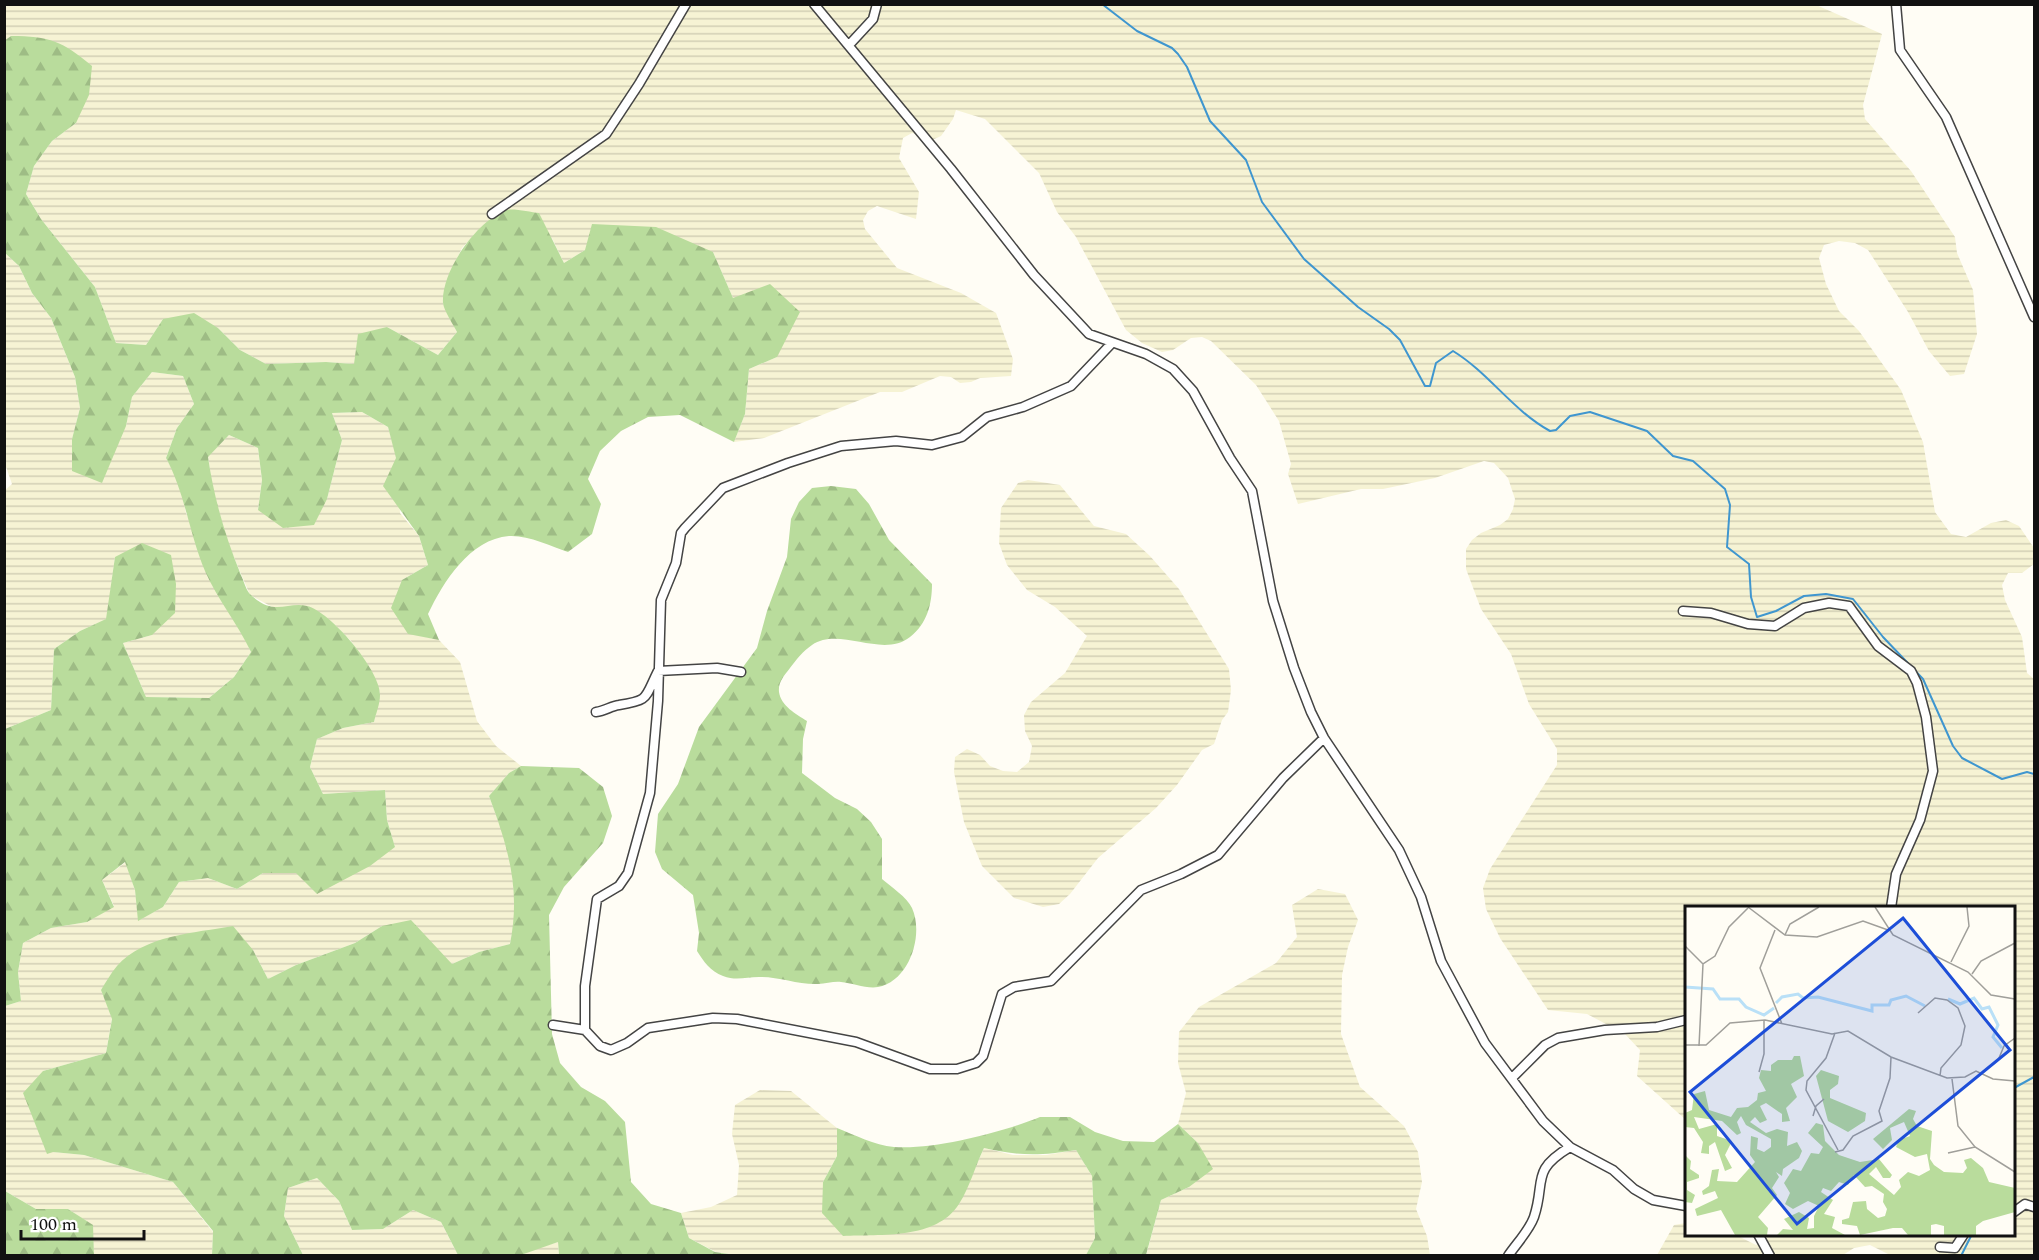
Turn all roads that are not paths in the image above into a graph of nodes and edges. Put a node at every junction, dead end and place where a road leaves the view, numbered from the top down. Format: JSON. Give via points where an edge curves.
{"nodes":[{"id":1,"x":686,"y":4,"type":"edge"},
{"id":2,"x":814,"y":4,"type":"edge"},
{"id":3,"x":877,"y":4,"type":"edge"},
{"id":4,"x":1896,"y":4,"type":"edge"},
{"id":5,"x":849,"y":45,"type":"junction"},
{"id":6,"x":492,"y":214,"type":"dead end"},
{"id":7,"x":2034,"y":317,"type":"edge"},
{"id":8,"x":1112,"y":344,"type":"junction"},
{"id":9,"x":1683,"y":611,"type":"dead end"},
{"id":10,"x":658,"y":671,"type":"junction"},
{"id":11,"x":741,"y":672,"type":"dead end"},
{"id":12,"x":596,"y":712,"type":"dead end"},
{"id":13,"x":1324,"y":738,"type":"junction"},
{"id":14,"x":1890,"y":906,"type":"edge"},
{"id":15,"x":1685,"y":1020,"type":"edge"},
{"id":16,"x":553,"y":1025,"type":"dead end"},
{"id":17,"x":585,"y":1030,"type":"junction"},
{"id":18,"x":1512,"y":1078,"type":"junction"},
{"id":19,"x":1570,"y":1147,"type":"junction"},
{"id":20,"x":1685,"y":1206,"type":"edge"},
{"id":21,"x":2034,"y":1207,"type":"edge"},
{"id":22,"x":2015,"y":1211,"type":"edge"},
{"id":23,"x":1759,"y":1236,"type":"edge"},
{"id":24,"x":1963,"y":1236,"type":"edge"},
{"id":25,"x":1940,"y":1247,"type":"dead end"},
{"id":26,"x":1508,"y":1256,"type":"edge"},
{"id":27,"x":1770,"y":1256,"type":"edge"}],
"edges":[{"from":1,"to":6,"type":"street","via":[[606,134]]},
{"from":2,"to":5,"type":"street"},
{"from":3,"to":5,"type":"street","via":[[873,19]]},
{"from":4,"to":7,"type":"street","via":[[1900,50],[1946,117]]},
{"from":5,"to":8,"type":"street","via":[[1034,275],[1089,334]]},
{"from":8,"to":10,"type":"street","via":[[1071,386],[1023,407],[987,417],[962,437],[932,445],[896,441],[841,446],[723,488],[681,533],[676,563],[661,600]]},
{"from":8,"to":13,"type":"street","via":[[1146,354],[1173,369],[1193,391],[1252,491],[1273,601],[1294,668]]},
{"from":9,"to":14,"type":"street","via":[[1775,626],[1804,608],[1829,603],[1849,606],[1878,646],[1911,671],[1926,717],[1933,771],[1920,820],[1896,874]]},
{"from":10,"to":11,"type":"street","via":[[717,668]]},
{"from":10,"to":12,"type":"street","via":[[644,699]]},
{"from":10,"to":17,"type":"street","via":[[650,793],[628,873],[619,886],[601,894],[596,902],[585,986]]},
{"from":13,"to":17,"type":"street","via":[[1283,778],[1218,855],[1141,890],[1051,981],[1014,987],[1002,994],[983,1056],[970,1066],[930,1069],[855,1042],[736,1019],[713,1018],[648,1028],[611,1050],[600,1046]]},
{"from":13,"to":18,"type":"street","via":[[1399,850],[1421,897],[1441,961],[1485,1043]]},
{"from":15,"to":18,"type":"street","via":[[1558,1038],[1545,1045]]},
{"from":16,"to":17,"type":"street"},
{"from":18,"to":19,"type":"street","via":[[1543,1121]]},
{"from":19,"to":20,"type":"street","via":[[1613,1170],[1653,1200]]},
{"from":19,"to":26,"type":"street","via":[[1545,1167],[1534,1216]]},
{"from":21,"to":22,"type":"street","via":[[2025,1204]]},
{"from":23,"to":27,"type":"street"},
{"from":24,"to":25,"type":"street","via":[[1955,1248]]}]}
